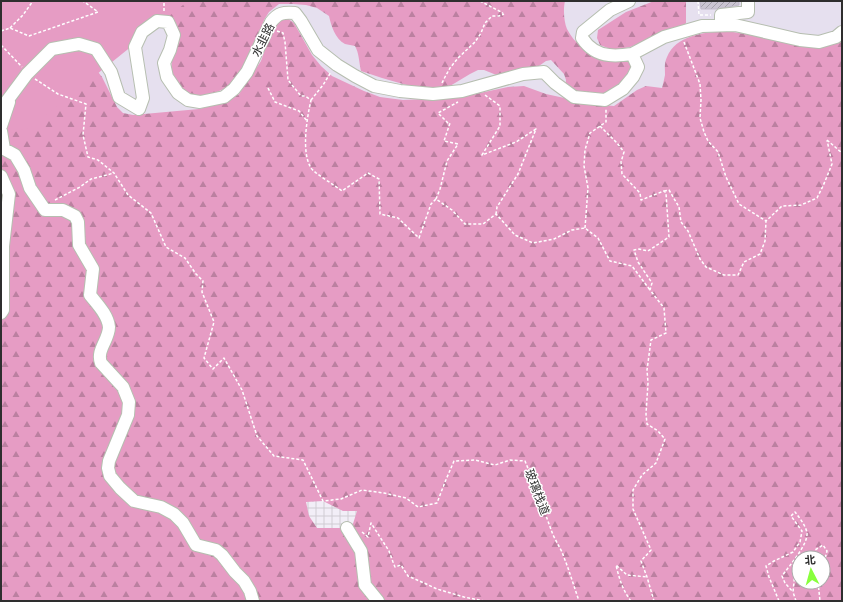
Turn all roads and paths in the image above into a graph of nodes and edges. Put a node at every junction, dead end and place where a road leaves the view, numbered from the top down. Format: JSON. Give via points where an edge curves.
{"nodes":[{"id":1,"x":33,"y":1,"type":"edge"},
{"id":2,"x":82,"y":1,"type":"edge"},
{"id":3,"x":480,"y":1,"type":"edge"},
{"id":4,"x":629,"y":1,"type":"edge"},
{"id":5,"x":698,"y":1,"type":"edge"},
{"id":6,"x":748,"y":1,"type":"edge"},
{"id":7,"x":721,"y":20,"type":"junction"},
{"id":8,"x":10,"y":28,"type":"junction"},
{"id":9,"x":268,"y":29,"type":"junction"},
{"id":10,"x":1,"y":31,"type":"edge"},
{"id":11,"x":680,"y":32,"type":"junction"},
{"id":12,"x":842,"y":32,"type":"edge"},
{"id":13,"x":1,"y":45,"type":"edge"},
{"id":14,"x":632,"y":54,"type":"junction"},
{"id":15,"x":337,"y":65,"type":"junction"},
{"id":16,"x":27,"y":74,"type":"junction"},
{"id":17,"x":268,"y":88,"type":"dead end"},
{"id":18,"x":467,"y":90,"type":"junction"},
{"id":19,"x":438,"y":93,"type":"junction"},
{"id":20,"x":10,"y":96,"type":"junction"},
{"id":21,"x":311,"y":100,"type":"junction"},
{"id":22,"x":605,"y":100,"type":"junction"},
{"id":23,"x":1,"y":109,"type":"edge"},
{"id":24,"x":307,"y":121,"type":"junction"},
{"id":25,"x":1,"y":126,"type":"edge"},
{"id":26,"x":600,"y":126,"type":"junction"},
{"id":27,"x":1,"y":130,"type":"edge"},
{"id":28,"x":842,"y":153,"type":"edge"},
{"id":29,"x":114,"y":173,"type":"junction"},
{"id":30,"x":1,"y":176,"type":"edge"},
{"id":31,"x":664,"y":191,"type":"junction"},
{"id":32,"x":436,"y":198,"type":"junction"},
{"id":33,"x":55,"y":199,"type":"dead end"},
{"id":34,"x":496,"y":214,"type":"junction"},
{"id":35,"x":766,"y":221,"type":"junction"},
{"id":36,"x":584,"y":228,"type":"junction"},
{"id":37,"x":650,"y":290,"type":"junction"},
{"id":38,"x":1,"y":313,"type":"edge"},
{"id":39,"x":347,"y":528,"type":"dead end"},
{"id":40,"x":360,"y":531,"type":"dead end"},
{"id":41,"x":815,"y":550,"type":"edge"},
{"id":42,"x":826,"y":550,"type":"edge"},
{"id":43,"x":647,"y":577,"type":"junction"},
{"id":44,"x":819,"y":590,"type":"edge"},
{"id":45,"x":793,"y":592,"type":"joint"},
{"id":46,"x":254,"y":601,"type":"edge"},
{"id":47,"x":378,"y":601,"type":"edge"},
{"id":48,"x":484,"y":601,"type":"edge"},
{"id":49,"x":580,"y":601,"type":"edge"},
{"id":50,"x":631,"y":601,"type":"edge"},
{"id":51,"x":654,"y":601,"type":"edge"},
{"id":52,"x":780,"y":601,"type":"edge"},
{"id":53,"x":796,"y":601,"type":"edge"},
{"id":54,"x":820,"y":601,"type":"edge"}],
"edges":[{"from":1,"to":8,"type":"path"},
{"from":2,"to":8,"type":"path","via":[[98,12],[29,36]]},
{"from":3,"to":19,"type":"path","via":[[504,14],[492,16],[485,23],[475,42],[450,68]]},
{"from":4,"to":14,"type":"street","via":[[610,10],[583,32],[582,38],[593,50],[608,56]]},
{"from":5,"to":7,"type":"path","via":[[699,15]]},
{"from":6,"to":7,"type":"street","via":[[748,12]]},
{"from":7,"to":11,"type":"street"},
{"from":7,"to":12,"type":"street","via":[[800,40],[819,42],[836,37]]},
{"from":8,"to":10,"type":"path"},
{"from":9,"to":15,"type":"street","name":"水韭路","via":[[276,16],[285,12],[294,13],[318,50]]},
{"from":9,"to":16,"type":"street","name":"水韭路","via":[[247,72],[234,89],[224,97],[200,102],[188,100],[178,93],[168,77],[164,63],[174,35],[168,22],[157,20],[142,32],[135,46],[143,98],[139,109],[119,97],[111,72],[96,48],[79,44],[52,49]]},
{"from":9,"to":21,"type":"path","via":[[283,33],[288,80],[301,96]]},
{"from":11,"to":14,"type":"street","via":[[664,37]]},
{"from":11,"to":35,"type":"path","via":[[700,84],[700,118],[708,141],[718,152],[739,204]]},
{"from":13,"to":16,"type":"path"},
{"from":14,"to":22,"type":"street","via":[[638,67],[633,77],[623,89]]},
{"from":15,"to":19,"type":"street","name":"水韭路","via":[[374,86],[400,91]]},
{"from":15,"to":21,"type":"path"},
{"from":16,"to":20,"type":"street","name":"水韭路"},
{"from":16,"to":29,"type":"path","via":[[58,94],[86,104],[83,135],[88,157],[98,160]]},
{"from":17,"to":24,"type":"path","via":[[275,102],[298,111]]},
{"from":18,"to":19,"type":"street","name":"水韭路"},
{"from":18,"to":22,"type":"street","name":"水韭路","via":[[523,74],[544,72],[574,97]]},
{"from":18,"to":32,"type":"path","via":[[458,102],[438,113],[450,123],[444,141],[458,144],[447,161]]},
{"from":18,"to":34,"type":"path","via":[[478,90],[500,106],[500,126],[482,155],[516,142],[536,129],[518,174],[497,207]]},
{"from":20,"to":23,"type":"street","name":"水韭路"},
{"from":20,"to":25,"type":"street"},
{"from":21,"to":24,"type":"path"},
{"from":22,"to":26,"type":"path","via":[[606,122]]},
{"from":24,"to":32,"type":"path","via":[[306,155],[312,169],[342,191],[368,173],[373,175],[379,179],[380,214],[398,218],[419,238],[430,204]]},
{"from":26,"to":31,"type":"path","via":[[624,152],[621,162],[622,174],[640,193],[641,200]]},
{"from":26,"to":36,"type":"path","via":[[590,133],[585,150],[584,166],[588,188]]},
{"from":27,"to":46,"type":"street","via":[[4,149],[15,156],[24,170],[30,188],[45,210],[63,210],[75,216],[78,222],[79,245],[94,269],[90,295],[105,316],[109,327],[99,359],[123,387],[129,402],[128,415],[109,461],[110,476],[134,501],[161,507],[174,514],[183,523],[196,545],[216,550],[222,555],[244,581]]},
{"from":28,"to":35,"type":"path","via":[[827,140],[832,164],[816,198],[801,205],[782,206]]},
{"from":29,"to":33,"type":"path","via":[[91,179]]},
{"from":29,"to":49,"type":"path","name":"玻璃栈道","via":[[128,195],[151,213],[166,247],[185,258],[203,281],[202,292],[214,322],[204,358],[213,370],[224,358],[242,390],[257,436],[274,456],[303,460],[323,501],[341,499],[362,490],[406,498],[418,507],[437,503],[454,461],[475,460],[495,465],[510,460],[525,461]]},
{"from":30,"to":38,"type":"street","via":[[9,194],[3,246]]},
{"from":31,"to":35,"type":"path","via":[[669,190],[679,207],[681,222],[688,231],[700,259],[706,267],[724,275],[738,275],[744,262],[760,254],[765,241]]},
{"from":31,"to":37,"type":"path","via":[[669,237],[648,252],[634,250],[638,262],[652,283]]},
{"from":32,"to":34,"type":"path","via":[[465,224],[483,224]]},
{"from":34,"to":36,"type":"path","via":[[514,234],[532,243],[554,239],[572,230]]},
{"from":36,"to":37,"type":"path","via":[[598,238],[610,261],[632,266]]},
{"from":37,"to":43,"type":"path","via":[[664,308],[666,333],[651,340],[647,370],[647,424],[665,439],[656,463],[642,474],[633,490],[633,509],[650,550],[641,561]]},
{"from":39,"to":47,"type":"street","via":[[361,551],[365,585]]},
{"from":40,"to":48,"type":"path","via":[[368,537],[371,523],[389,551],[395,567],[401,566],[408,576],[437,589]]},
{"from":41,"to":42,"type":"path","via":[[823,544]]},
{"from":43,"to":50,"type":"path","via":[[627,575],[616,565]]},
{"from":43,"to":51,"type":"path"},
{"from":44,"to":54,"type":"path"},
{"from":45,"to":52,"type":"path","via":[[782,576],[799,554],[807,534],[795,512],[791,516],[802,531],[800,542],[793,552],[766,566]]},
{"from":45,"to":53,"type":"path"}]}
